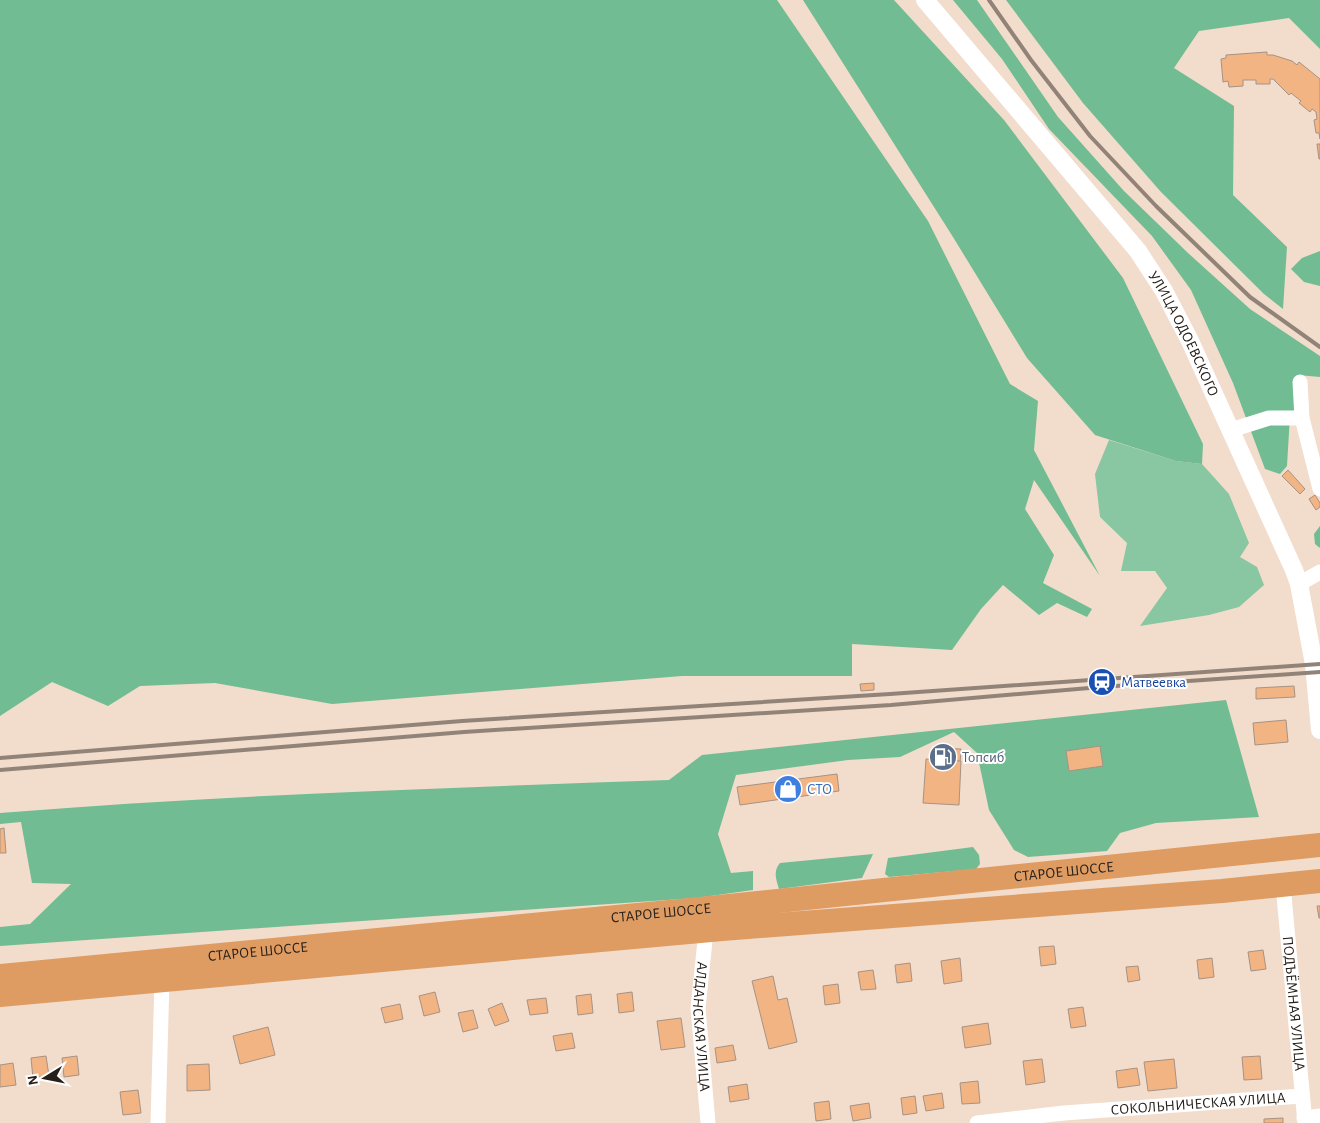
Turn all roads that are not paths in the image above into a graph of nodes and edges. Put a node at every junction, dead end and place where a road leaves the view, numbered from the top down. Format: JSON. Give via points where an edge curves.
{"nodes":[{"id":1,"x":925,"y":0,"type":"edge"},
{"id":2,"x":1300,"y":382,"type":"dead end"},
{"id":3,"x":1302,"y":418,"type":"junction"},
{"id":4,"x":1231,"y":430,"type":"junction"},
{"id":5,"x":1320,"y":489,"type":"edge"},
{"id":6,"x":1320,"y":572,"type":"edge"},
{"id":7,"x":1299,"y":584,"type":"junction"},
{"id":8,"x":1320,"y":730,"type":"edge"},
{"id":9,"x":1320,"y":845,"type":"edge"},
{"id":10,"x":1320,"y":882,"type":"edge"},
{"id":11,"x":1283,"y":885,"type":"junction"},
{"id":12,"x":706,"y":931,"type":"junction"},
{"id":13,"x":0,"y":976,"type":"edge"},
{"id":14,"x":162,"y":981,"type":"junction"},
{"id":15,"x":0,"y":995,"type":"edge"},
{"id":16,"x":1302,"y":1096,"type":"junction"},
{"id":17,"x":1320,"y":1116,"type":"edge"},
{"id":18,"x":1304,"y":1121,"type":"edge"},
{"id":19,"x":158,"y":1123,"type":"edge"},
{"id":20,"x":708,"y":1123,"type":"edge"},
{"id":21,"x":977,"y":1123,"type":"edge"}],
"edges":[{"from":1,"to":4,"type":"street","name":"УЛИЦА ОДОЕВСКОГО","via":[[1138,251],[1164,291],[1190,341]]},
{"from":2,"to":3,"type":"street"},
{"from":3,"to":4,"type":"street","via":[[1269,418]]},
{"from":3,"to":5,"type":"street"},
{"from":4,"to":7,"type":"street","name":"УЛИЦА ОДОЕВСКОГО"},
{"from":6,"to":7,"type":"street"},
{"from":7,"to":8,"type":"street","name":"УЛИЦА ОДОЕВСКОГО","via":[[1314,664]]},
{"from":9,"to":13,"type":"highway","name":"СТАРОЕ ШОССЕ"},
{"from":10,"to":11,"type":"highway","name":"СТАРОЕ ШОССЕ"},
{"from":11,"to":12,"type":"highway","name":"СТАРОЕ ШОССЕ"},
{"from":11,"to":16,"type":"street","name":"ПОДЪЁМНАЯ УЛИЦА"},
{"from":12,"to":14,"type":"highway","name":"СТАРОЕ ШОССЕ"},
{"from":12,"to":20,"type":"street","name":"АЛДАНСКАЯ УЛИЦА","via":[[698,1008]]},
{"from":14,"to":15,"type":"highway","name":"СТАРОЕ ШОССЕ"},
{"from":14,"to":19,"type":"street"},
{"from":16,"to":18,"type":"street","name":"ПОДЪЁМНАЯ УЛИЦА"},
{"from":16,"to":21,"type":"street","name":"СОКОЛЬНИЧЕСКАЯ УЛИЦА","via":[[1064,1113]]},
{"from":17,"to":18,"type":"street","name":"СОКОЛЬНИЧЕСКАЯ УЛИЦА"}]}
